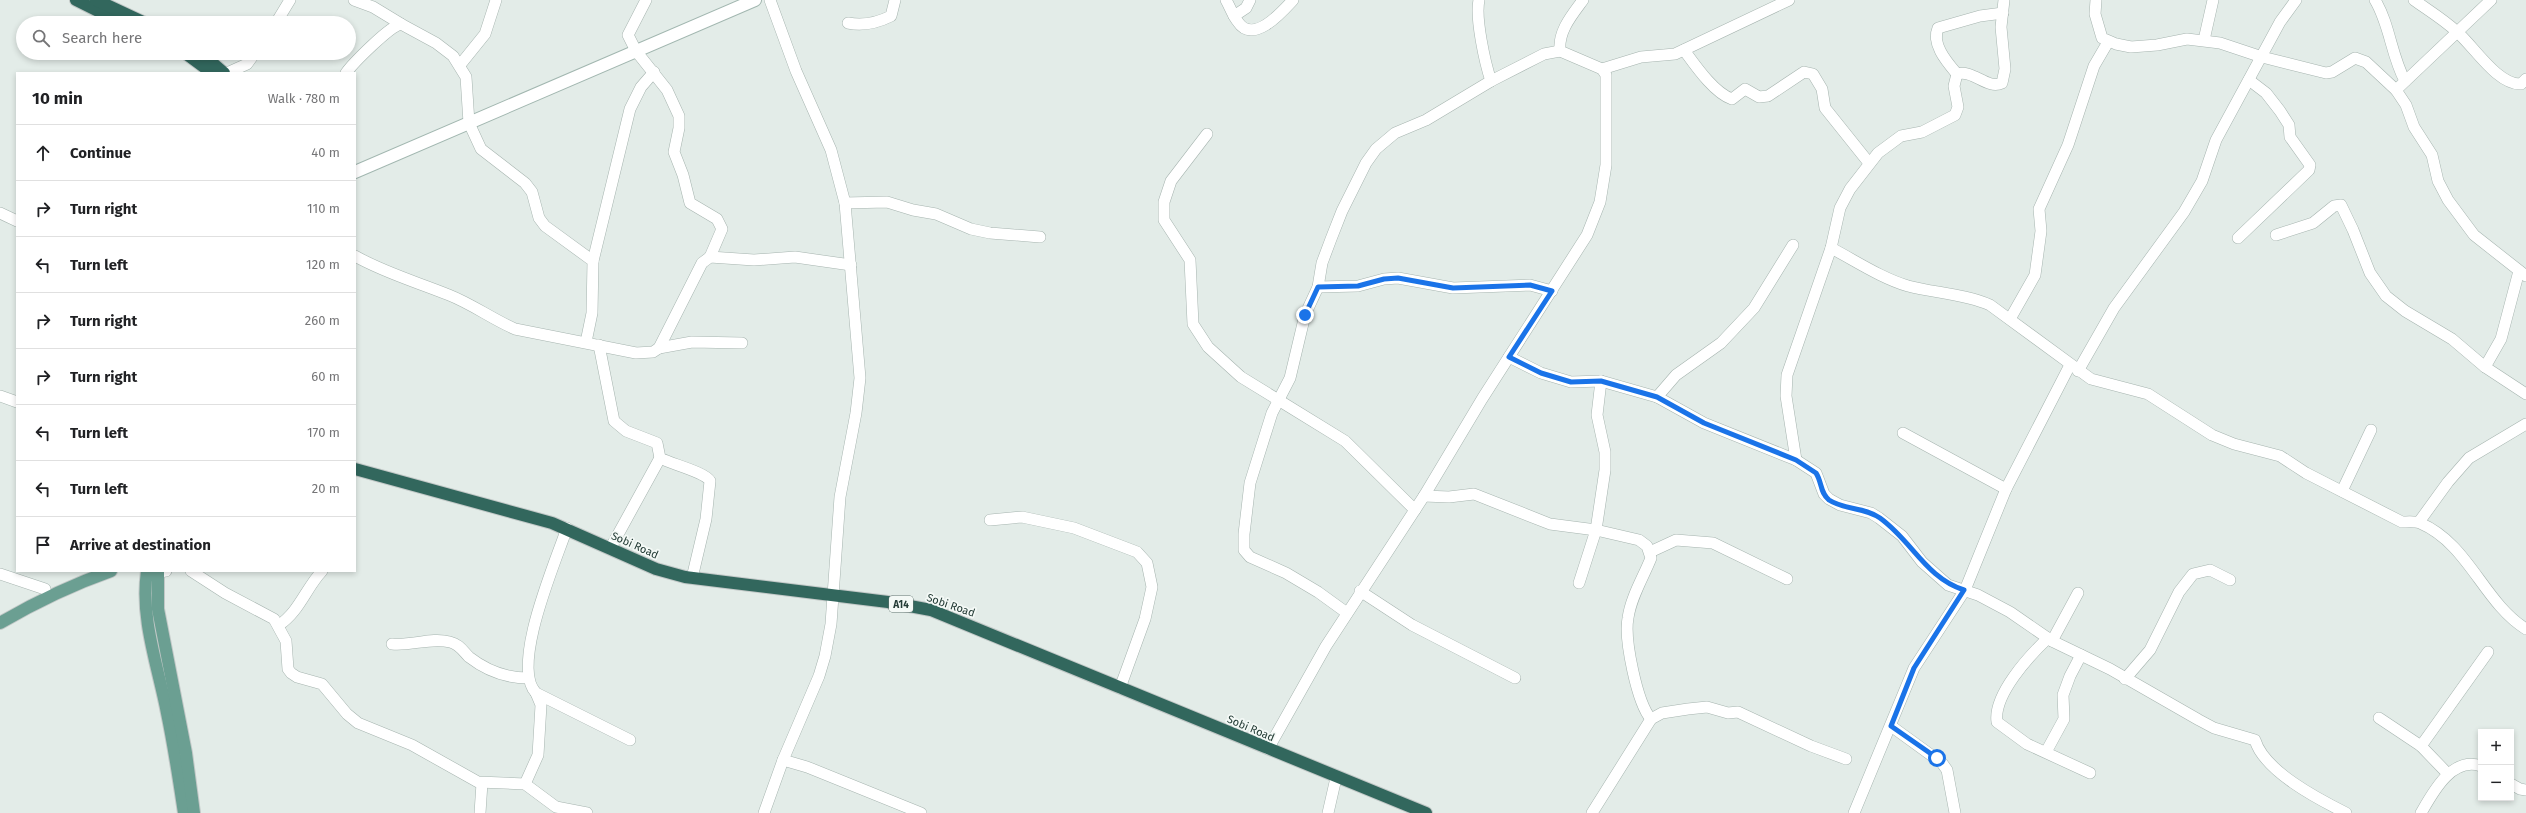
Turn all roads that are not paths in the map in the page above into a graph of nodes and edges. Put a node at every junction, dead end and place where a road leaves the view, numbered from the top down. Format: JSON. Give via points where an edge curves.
{"nodes":[{"id":1,"x":76,"y":0,"type":"edge"},
{"id":2,"x":96,"y":0,"type":"edge"},
{"id":3,"x":290,"y":0,"type":"edge"},
{"id":4,"x":354,"y":0,"type":"edge"},
{"id":5,"x":496,"y":0,"type":"edge"},
{"id":6,"x":646,"y":0,"type":"edge"},
{"id":7,"x":756,"y":0,"type":"edge"},
{"id":8,"x":770,"y":0,"type":"edge"},
{"id":9,"x":895,"y":0,"type":"edge"},
{"id":10,"x":1226,"y":0,"type":"edge"},
{"id":11,"x":1250,"y":0,"type":"edge"},
{"id":12,"x":1294,"y":0,"type":"edge"},
{"id":13,"x":1479,"y":0,"type":"edge"},
{"id":14,"x":1583,"y":0,"type":"edge"},
{"id":15,"x":1789,"y":0,"type":"edge"},
{"id":16,"x":2004,"y":0,"type":"edge"},
{"id":17,"x":2096,"y":0,"type":"edge"},
{"id":18,"x":2213,"y":0,"type":"edge"},
{"id":19,"x":2296,"y":0,"type":"edge"},
{"id":20,"x":2375,"y":0,"type":"edge"},
{"id":21,"x":2414,"y":0,"type":"edge"},
{"id":22,"x":2491,"y":0,"type":"edge"},
{"id":23,"x":2003,"y":13,"type":"junction"},
{"id":24,"x":108,"y":16,"type":"edge"},
{"id":25,"x":130,"y":16,"type":"edge"},
{"id":26,"x":280,"y":16,"type":"edge"},
{"id":27,"x":1234,"y":16,"type":"junction"},
{"id":28,"x":848,"y":23,"type":"dead end"},
{"id":29,"x":401,"y":24,"type":"junction"},
{"id":30,"x":2457,"y":31,"type":"junction"},
{"id":31,"x":2204,"y":40,"type":"junction"},
{"id":32,"x":2108,"y":42,"type":"junction"},
{"id":33,"x":1684,"y":50,"type":"junction"},
{"id":34,"x":636,"y":51,"type":"junction"},
{"id":35,"x":1560,"y":51,"type":"junction"},
{"id":36,"x":2262,"y":57,"type":"junction"},
{"id":37,"x":194,"y":60,"type":"edge"},
{"id":38,"x":209,"y":60,"type":"edge"},
{"id":39,"x":250,"y":60,"type":"edge"},
{"id":40,"x":356,"y":60,"type":"edge"},
{"id":41,"x":356,"y":60,"type":"edge"},
{"id":42,"x":460,"y":65,"type":"junction"},
{"id":43,"x":1602,"y":69,"type":"junction"},
{"id":44,"x":211,"y":72,"type":"edge"},
{"id":45,"x":224,"y":72,"type":"edge"},
{"id":46,"x":227,"y":72,"type":"edge"},
{"id":47,"x":347,"y":72,"type":"edge"},
{"id":48,"x":654,"y":72,"type":"junction"},
{"id":49,"x":1957,"y":74,"type":"junction"},
{"id":50,"x":2526,"y":79,"type":"edge"},
{"id":51,"x":2249,"y":80,"type":"junction"},
{"id":52,"x":1491,"y":81,"type":"junction"},
{"id":53,"x":2405,"y":81,"type":"junction"},
{"id":54,"x":2396,"y":90,"type":"junction"},
{"id":55,"x":469,"y":123,"type":"junction"},
{"id":56,"x":1207,"y":134,"type":"dead end"},
{"id":57,"x":1869,"y":163,"type":"junction"},
{"id":58,"x":356,"y":172,"type":"edge"},
{"id":59,"x":845,"y":202,"type":"junction"},
{"id":60,"x":0,"y":213,"type":"edge"},
{"id":61,"x":16,"y":221,"type":"edge"},
{"id":62,"x":2276,"y":235,"type":"dead end"},
{"id":63,"x":1040,"y":237,"type":"dead end"},
{"id":64,"x":2238,"y":238,"type":"dead end"},
{"id":65,"x":1793,"y":245,"type":"dead end"},
{"id":66,"x":1831,"y":248,"type":"junction"},
{"id":67,"x":356,"y":256,"type":"edge"},
{"id":68,"x":710,"y":257,"type":"junction"},
{"id":69,"x":593,"y":261,"type":"junction"},
{"id":70,"x":851,"y":265,"type":"junction"},
{"id":71,"x":2523,"y":273,"type":"edge"},
{"id":72,"x":1318,"y":287,"type":"junction"},
{"id":73,"x":1552,"y":291,"type":"junction"},
{"id":74,"x":2010,"y":319,"type":"junction"},
{"id":75,"x":586,"y":342,"type":"junction"},
{"id":76,"x":742,"y":343,"type":"dead end"},
{"id":77,"x":599,"y":345,"type":"junction"},
{"id":78,"x":660,"y":348,"type":"junction"},
{"id":79,"x":1509,"y":357,"type":"junction"},
{"id":80,"x":2485,"y":367,"type":"junction"},
{"id":81,"x":2074,"y":368,"type":"junction"},
{"id":82,"x":1601,"y":381,"type":"junction"},
{"id":83,"x":2526,"y":394,"type":"edge"},
{"id":84,"x":0,"y":396,"type":"edge"},
{"id":85,"x":1657,"y":397,"type":"junction"},
{"id":86,"x":1280,"y":399,"type":"junction"},
{"id":87,"x":16,"y":402,"type":"edge"},
{"id":88,"x":2526,"y":424,"type":"edge"},
{"id":89,"x":2371,"y":430,"type":"dead end"},
{"id":90,"x":1903,"y":433,"type":"dead end"},
{"id":91,"x":660,"y":458,"type":"junction"},
{"id":92,"x":1796,"y":460,"type":"junction"},
{"id":93,"x":356,"y":469,"type":"edge"},
{"id":94,"x":2006,"y":488,"type":"junction"},
{"id":95,"x":2342,"y":491,"type":"junction"},
{"id":96,"x":1424,"y":496,"type":"junction"},
{"id":97,"x":1415,"y":510,"type":"junction"},
{"id":98,"x":990,"y":520,"type":"dead end"},
{"id":99,"x":2419,"y":522,"type":"junction"},
{"id":100,"x":567,"y":528,"type":"junction"},
{"id":101,"x":1596,"y":530,"type":"junction"},
{"id":102,"x":610,"y":549,"type":"junction"},
{"id":103,"x":1650,"y":552,"type":"junction"},
{"id":104,"x":84,"y":572,"type":"edge"},
{"id":105,"x":108,"y":572,"type":"edge"},
{"id":106,"x":157,"y":572,"type":"edge"},
{"id":107,"x":158,"y":572,"type":"edge"},
{"id":108,"x":193,"y":572,"type":"edge"},
{"id":109,"x":321,"y":572,"type":"edge"},
{"id":110,"x":0,"y":574,"type":"edge"},
{"id":111,"x":692,"y":578,"type":"junction"},
{"id":112,"x":1787,"y":579,"type":"dead end"},
{"id":113,"x":2230,"y":580,"type":"dead end"},
{"id":114,"x":1579,"y":583,"type":"dead end"},
{"id":115,"x":45,"y":590,"type":"junction"},
{"id":116,"x":1964,"y":590,"type":"junction"},
{"id":117,"x":1360,"y":591,"type":"junction"},
{"id":118,"x":2078,"y":593,"type":"dead end"},
{"id":119,"x":833,"y":596,"type":"junction"},
{"id":120,"x":1347,"y":613,"type":"junction"},
{"id":121,"x":0,"y":614,"type":"edge"},
{"id":122,"x":0,"y":623,"type":"edge"},
{"id":123,"x":279,"y":624,"type":"junction"},
{"id":124,"x":2526,"y":629,"type":"edge"},
{"id":125,"x":2050,"y":640,"type":"junction"},
{"id":126,"x":392,"y":644,"type":"dead end"},
{"id":127,"x":2488,"y":652,"type":"dead end"},
{"id":128,"x":2082,"y":655,"type":"junction"},
{"id":129,"x":528,"y":678,"type":"junction"},
{"id":130,"x":1515,"y":678,"type":"dead end"},
{"id":131,"x":2125,"y":679,"type":"junction"},
{"id":132,"x":1120,"y":688,"type":"junction"},
{"id":133,"x":536,"y":693,"type":"junction"},
{"id":134,"x":2379,"y":718,"type":"dead end"},
{"id":135,"x":1651,"y":719,"type":"junction"},
{"id":136,"x":1891,"y":726,"type":"junction"},
{"id":137,"x":630,"y":740,"type":"dead end"},
{"id":138,"x":2421,"y":746,"type":"junction"},
{"id":139,"x":1268,"y":749,"type":"junction"},
{"id":140,"x":2046,"y":752,"type":"junction"},
{"id":141,"x":1846,"y":759,"type":"dead end"},
{"id":142,"x":783,"y":760,"type":"junction"},
{"id":143,"x":2478,"y":766,"type":"edge"},
{"id":144,"x":2090,"y":773,"type":"dead end"},
{"id":145,"x":2448,"y":773,"type":"junction"},
{"id":146,"x":1336,"y":778,"type":"junction"},
{"id":147,"x":482,"y":783,"type":"junction"},
{"id":148,"x":525,"y":784,"type":"junction"},
{"id":149,"x":2514,"y":785,"type":"edge"},
{"id":150,"x":2526,"y":790,"type":"edge"},
{"id":151,"x":184,"y":813,"type":"edge"},
{"id":152,"x":194,"y":813,"type":"edge"},
{"id":153,"x":480,"y":813,"type":"edge"},
{"id":154,"x":587,"y":813,"type":"edge"},
{"id":155,"x":764,"y":813,"type":"edge"},
{"id":156,"x":920,"y":813,"type":"edge"},
{"id":157,"x":1328,"y":813,"type":"edge"},
{"id":158,"x":1426,"y":813,"type":"edge"},
{"id":159,"x":1592,"y":813,"type":"edge"},
{"id":160,"x":1854,"y":813,"type":"edge"},
{"id":161,"x":1955,"y":813,"type":"edge"},
{"id":162,"x":2346,"y":813,"type":"edge"},
{"id":163,"x":2421,"y":813,"type":"edge"}],
"edges":[{"from":1,"to":24,"type":"highway"},
{"from":2,"to":25,"type":"highway"},
{"from":3,"to":26,"type":"street"},
{"from":4,"to":29,"type":"street","via":[[373,7]]},
{"from":5,"to":42,"type":"street","via":[[485,34]]},
{"from":6,"to":34,"type":"street","via":[[628,35]]},
{"from":7,"to":34,"type":"street"},
{"from":8,"to":59,"type":"street","via":[[796,71],[831,150]]},
{"from":9,"to":28,"type":"street","via":[[891,16],[885,19],[861,26]]},
{"from":10,"to":27,"type":"street"},
{"from":11,"to":27,"type":"street","via":[[1246,8]]},
{"from":12,"to":27,"type":"street","via":[[1271,22],[1255,30],[1242,27]]},
{"from":13,"to":52,"type":"street","via":[[1478,21]]},
{"from":14,"to":35,"type":"street","via":[[1563,28]]},
{"from":15,"to":33,"type":"street"},
{"from":16,"to":23,"type":"street"},
{"from":17,"to":32,"type":"street","via":[[2098,29],[2102,38]]},
{"from":18,"to":31,"type":"street"},
{"from":19,"to":36,"type":"street","via":[[2280,22]]},
{"from":20,"to":53,"type":"street","via":[[2386,22],[2394,57]]},
{"from":21,"to":30,"type":"street"},
{"from":22,"to":30,"type":"street"},
{"from":23,"to":49,"type":"street","via":[[2002,83],[1991,84],[1971,74]]},
{"from":23,"to":49,"type":"street","via":[[1980,16],[1938,28],[1935,35],[1943,57]]},
{"from":29,"to":41,"type":"street"},
{"from":29,"to":42,"type":"street","via":[[436,43]]},
{"from":30,"to":50,"type":"street","via":[[2481,58],[2510,82],[2521,84]]},
{"from":30,"to":53,"type":"street"},
{"from":31,"to":32,"type":"street","via":[[2187,39],[2131,47]]},
{"from":31,"to":36,"type":"street","via":[[2244,49]]},
{"from":32,"to":74,"type":"street","via":[[2094,66],[2068,145],[2039,209],[2041,231],[2035,275]]},
{"from":33,"to":43,"type":"street","via":[[1675,54],[1641,57]]},
{"from":33,"to":57,"type":"street","via":[[1700,71],[1722,93],[1732,99],[1745,89],[1759,97],[1768,96],[1804,72],[1813,74],[1822,89],[1826,108]]},
{"from":34,"to":48,"type":"street"},
{"from":34,"to":55,"type":"street"},
{"from":35,"to":43,"type":"street"},
{"from":35,"to":52,"type":"street","via":[[1544,54]]},
{"from":36,"to":51,"type":"street"},
{"from":36,"to":54,"type":"street","via":[[2326,73],[2338,70],[2355,58]]},
{"from":37,"to":44,"type":"highway"},
{"from":38,"to":45,"type":"highway"},
{"from":39,"to":46,"type":"street","via":[[247,64]]},
{"from":40,"to":47,"type":"street"},
{"from":42,"to":55,"type":"street","via":[[468,88]]},
{"from":43,"to":73,"type":"street","via":[[1606,75],[1607,91],[1606,165],[1600,202],[1587,235]]},
{"from":48,"to":68,"type":"street","via":[[667,90],[679,116],[674,152],[683,175],[688,200],[717,219],[722,229]]},
{"from":48,"to":69,"type":"street","via":[[641,87],[630,109]]},
{"from":49,"to":57,"type":"street","via":[[1954,86],[1958,107],[1955,115],[1922,132],[1901,136]]},
{"from":51,"to":64,"type":"street","via":[[2266,93],[2280,112],[2289,125],[2290,137],[2310,165],[2309,170]]},
{"from":51,"to":81,"type":"street","via":[[2216,140],[2202,181],[2188,206]]},
{"from":52,"to":72,"type":"street","via":[[1426,120],[1395,133],[1376,149],[1342,211],[1322,262]]},
{"from":53,"to":54,"type":"street"},
{"from":54,"to":71,"type":"street","via":[[2406,105],[2414,127],[2432,155],[2438,181],[2460,216],[2474,235]]},
{"from":55,"to":58,"type":"street"},
{"from":55,"to":69,"type":"street","via":[[481,149],[516,174],[532,192],[539,218],[545,226]]},
{"from":56,"to":86,"type":"street","via":[[1171,181],[1164,202],[1164,220],[1190,260],[1193,324],[1208,347],[1241,377]]},
{"from":57,"to":66,"type":"street","via":[[1840,208]]},
{"from":59,"to":63,"type":"street","via":[[887,202],[936,214],[990,233]]},
{"from":59,"to":70,"type":"street"},
{"from":60,"to":61,"type":"street"},
{"from":62,"to":80,"type":"street","via":[[2313,223],[2334,206],[2341,205],[2370,273],[2381,291],[2405,311],[2452,339]]},
{"from":65,"to":85,"type":"street","via":[[1754,308],[1721,343],[1676,375]]},
{"from":66,"to":74,"type":"street","via":[[1905,285],[1980,300]]},
{"from":66,"to":92,"type":"street","via":[[1811,312],[1787,374],[1786,396]]},
{"from":67,"to":75,"type":"street","via":[[389,273],[468,303],[498,322],[532,334]]},
{"from":68,"to":70,"type":"street","via":[[754,260],[795,257]]},
{"from":68,"to":78,"type":"street","via":[[702,263]]},
{"from":69,"to":75,"type":"street","via":[[592,313]]},
{"from":70,"to":119,"type":"street","via":[[860,378],[840,497]]},
{"from":71,"to":80,"type":"street","via":[[2501,339]]},
{"from":72,"to":73,"type":"street","via":[[1358,286],[1398,278],[1453,288],[1530,285]]},
{"from":72,"to":86,"type":"street","via":[[1305,315],[1290,378]]},
{"from":73,"to":79,"type":"street"},
{"from":74,"to":81,"type":"street"},
{"from":75,"to":77,"type":"street"},
{"from":76,"to":78,"type":"street","via":[[692,342]]},
{"from":77,"to":78,"type":"street","via":[[636,353],[653,352]]},
{"from":77,"to":91,"type":"street","via":[[614,421],[626,431],[657,443]]},
{"from":79,"to":82,"type":"street","via":[[1541,373],[1571,382]]},
{"from":79,"to":96,"type":"street"},
{"from":80,"to":83,"type":"street"},
{"from":81,"to":94,"type":"street"},
{"from":81,"to":95,"type":"street","via":[[2107,385],[2148,394],[2212,435],[2234,444],[2280,456],[2306,473]]},
{"from":82,"to":85,"type":"street"},
{"from":82,"to":101,"type":"street","via":[[1597,415],[1605,452],[1605,470]]},
{"from":84,"to":87,"type":"street"},
{"from":85,"to":92,"type":"street","via":[[1704,423]]},
{"from":86,"to":97,"type":"street","via":[[1345,441]]},
{"from":86,"to":120,"type":"street","via":[[1272,412],[1250,483],[1244,550],[1250,557],[1286,573]]},
{"from":88,"to":99,"type":"street","via":[[2469,458]]},
{"from":89,"to":95,"type":"street"},
{"from":90,"to":94,"type":"street"},
{"from":91,"to":102,"type":"street"},
{"from":91,"to":111,"type":"street","via":[[705,475],[710,481],[706,519]]},
{"from":92,"to":116,"type":"street","via":[[1816,473],[1824,494],[1829,499],[1880,518],[1902,536],[1935,574],[1948,585]]},
{"from":93,"to":100,"type":"highway","name":"Sobi Road","number":"A14","via":[[528,515]]},
{"from":94,"to":116,"type":"street"},
{"from":95,"to":99,"type":"street","via":[[2402,522]]},
{"from":96,"to":97,"type":"street"},
{"from":96,"to":101,"type":"street","via":[[1474,494],[1550,524]]},
{"from":97,"to":117,"type":"street"},
{"from":98,"to":132,"type":"street","via":[[1022,517],[1061,524],[1136,552],[1147,563],[1152,587],[1145,619]]},
{"from":99,"to":124,"type":"street","via":[[2459,552],[2499,607],[2513,621]]},
{"from":100,"to":102,"type":"highway","name":"Sobi Road","number":"A14"},
{"from":100,"to":129,"type":"street","via":[[542,594],[528,663]]},
{"from":101,"to":103,"type":"street","via":[[1639,540]]},
{"from":101,"to":114,"type":"street"},
{"from":102,"to":111,"type":"highway","name":"Sobi Road","number":"A14","via":[[656,569]]},
{"from":103,"to":112,"type":"street","via":[[1676,540],[1712,543]]},
{"from":103,"to":135,"type":"street","via":[[1651,558],[1627,619],[1634,676],[1641,700]]},
{"from":104,"to":115,"type":"main road"},
{"from":105,"to":122,"type":"main road","via":[[32,604]]},
{"from":106,"to":151,"type":"main road","via":[[144,588],[146,617],[168,714]]},
{"from":107,"to":152,"type":"main road","via":[[158,609],[186,753]]},
{"from":108,"to":123,"type":"street","via":[[225,593],[274,618]]},
{"from":109,"to":123,"type":"street","via":[[312,581],[294,612]]},
{"from":110,"to":115,"type":"street"},
{"from":111,"to":119,"type":"highway","name":"Sobi Road","number":"A14"},
{"from":113,"to":131,"type":"street","via":[[2210,570],[2193,574],[2179,592],[2150,650]]},
{"from":115,"to":121,"type":"main road"},
{"from":116,"to":125,"type":"street","via":[[2010,612]]},
{"from":116,"to":136,"type":"street","via":[[1914,668]]},
{"from":117,"to":120,"type":"street"},
{"from":117,"to":130,"type":"street","via":[[1412,625]]},
{"from":118,"to":125,"type":"street"},
{"from":119,"to":132,"type":"highway","name":"Sobi Road","number":"A14","via":[[931,610]]},
{"from":119,"to":142,"type":"street","via":[[831,624],[819,676]]},
{"from":120,"to":139,"type":"street"},
{"from":123,"to":147,"type":"street","via":[[286,641],[288,668],[291,673],[322,684],[346,714],[358,723],[412,745]]},
{"from":125,"to":128,"type":"street"},
{"from":125,"to":140,"type":"street","via":[[2026,658],[1995,711],[1997,722],[2008,731],[2027,744]]},
{"from":126,"to":129,"type":"street","via":[[402,645],[430,640],[450,642],[485,668],[500,675]]},
{"from":127,"to":138,"type":"street"},
{"from":128,"to":131,"type":"street"},
{"from":128,"to":140,"type":"street","via":[[2063,695],[2064,719]]},
{"from":129,"to":133,"type":"street","via":[[530,687]]},
{"from":131,"to":162,"type":"street","via":[[2214,728],[2255,740],[2260,753],[2290,780]]},
{"from":132,"to":139,"type":"highway","name":"Sobi Road","number":"A14"},
{"from":133,"to":137,"type":"street"},
{"from":133,"to":148,"type":"street","via":[[541,705],[538,755]]},
{"from":134,"to":138,"type":"street"},
{"from":135,"to":141,"type":"street","via":[[1662,713],[1707,707],[1728,713],[1738,712],[1811,746]]},
{"from":135,"to":159,"type":"street"},
{"from":136,"to":160,"type":"street"},
{"from":136,"to":161,"type":"street","via":[[1942,763],[1947,770]]},
{"from":138,"to":145,"type":"street"},
{"from":139,"to":146,"type":"highway","name":"Sobi Road","number":"A14"},
{"from":140,"to":144,"type":"street"},
{"from":142,"to":155,"type":"street"},
{"from":142,"to":156,"type":"street","via":[[807,767]]},
{"from":143,"to":145,"type":"street","via":[[2467,764]]},
{"from":145,"to":163,"type":"street"},
{"from":146,"to":157,"type":"street"},
{"from":146,"to":158,"type":"highway","name":"Sobi Road","number":"A14"},
{"from":147,"to":148,"type":"street"},
{"from":147,"to":153,"type":"street"},
{"from":148,"to":154,"type":"street","via":[[556,807]]},
{"from":149,"to":150,"type":"street"}]}
